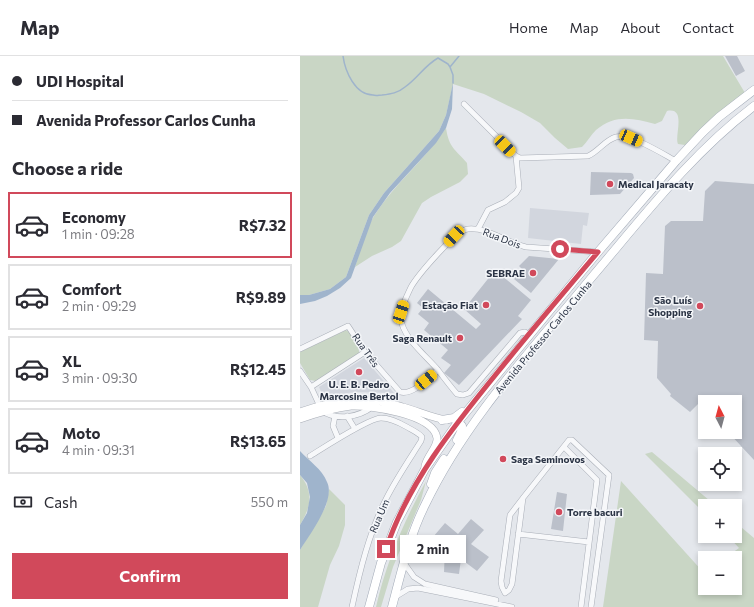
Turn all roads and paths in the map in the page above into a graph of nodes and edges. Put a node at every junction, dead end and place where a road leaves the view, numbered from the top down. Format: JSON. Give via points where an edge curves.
{"nodes":[{"id":1,"x":754,"y":90,"type":"edge"},
{"id":2,"x":464,"y":104,"type":"dead end"},
{"id":3,"x":754,"y":106,"type":"edge"},
{"id":4,"x":516,"y":156,"type":"junction"},
{"id":5,"x":676,"y":161,"type":"junction"},
{"id":6,"x":478,"y":229,"type":"junction"},
{"id":7,"x":598,"y":252,"type":"junction"},
{"id":8,"x":300,"y":350,"type":"edge"},
{"id":9,"x":365,"y":352,"type":"junction"},
{"id":10,"x":438,"y":370,"type":"junction"},
{"id":11,"x":300,"y":371,"type":"edge"},
{"id":12,"x":492,"y":372,"type":"junction"},
{"id":13,"x":310,"y":387,"type":"junction"},
{"id":14,"x":373,"y":407,"type":"junction"},
{"id":15,"x":321,"y":408,"type":"junction"},
{"id":16,"x":468,"y":408,"type":"junction"},
{"id":17,"x":300,"y":412,"type":"edge"},
{"id":18,"x":334,"y":416,"type":"junction"},
{"id":19,"x":347,"y":416,"type":"junction"},
{"id":20,"x":300,"y":419,"type":"edge"},
{"id":21,"x":442,"y":420,"type":"junction"},
{"id":22,"x":458,"y":422,"type":"junction"},
{"id":23,"x":355,"y":429,"type":"junction"},
{"id":24,"x":338,"y":438,"type":"junction"},
{"id":25,"x":564,"y":448,"type":"junction"},
{"id":26,"x":310,"y":456,"type":"dead end"},
{"id":27,"x":425,"y":469,"type":"junction"},
{"id":28,"x":523,"y":498,"type":"junction"},
{"id":29,"x":424,"y":506,"type":"junction"},
{"id":30,"x":518,"y":534,"type":"junction"},
{"id":31,"x":589,"y":542,"type":"junction"},
{"id":32,"x":404,"y":563,"type":"junction"},
{"id":33,"x":503,"y":594,"type":"dead end"},
{"id":34,"x":394,"y":598,"type":"junction"},
{"id":35,"x":498,"y":602,"type":"junction"},
{"id":36,"x":352,"y":607,"type":"edge"},
{"id":37,"x":370,"y":607,"type":"edge"},
{"id":38,"x":392,"y":607,"type":"edge"},
{"id":39,"x":512,"y":607,"type":"edge"},
{"id":40,"x":581,"y":607,"type":"edge"},
{"id":41,"x":591,"y":607,"type":"edge"}],
"edges":[{"from":1,"to":5,"type":"main road","name":"Avenida Professor Carlos Cunha","via":[[719,117]]},
{"from":2,"to":4,"type":"street"},
{"from":3,"to":29,"type":"main road","name":"Avenida Professor Carlos Cunha","via":[[711,142],[676,178],[490,401],[457,447]]},
{"from":4,"to":5,"type":"street","via":[[525,159],[588,156],[611,139],[620,137],[636,140]]},
{"from":4,"to":6,"type":"street","via":[[519,188],[505,202],[488,210]]},
{"from":5,"to":7,"type":"main road","name":"Avenida Professor Carlos Cunha"},
{"from":6,"to":7,"type":"street","name":"Rua Dois","via":[[526,247]]},
{"from":6,"to":10,"type":"street","via":[[460,232],[451,240],[412,285],[401,312],[402,324],[408,335]]},
{"from":7,"to":12,"type":"main road","name":"Avenida Professor Carlos Cunha","via":[[529,335]]},
{"from":8,"to":9,"type":"street","name":"Rua Três","via":[[349,326]]},
{"from":9,"to":10,"type":"street","name":"Rua Três","via":[[402,393],[413,390]]},
{"from":9,"to":13,"type":"street"},
{"from":10,"to":12,"type":"street","via":[[457,394],[469,392]]},
{"from":11,"to":13,"type":"street"},
{"from":12,"to":16,"type":"main road","name":"Avenida Professor Carlos Cunha"},
{"from":13,"to":15,"type":"street"},
{"from":14,"to":15,"type":"main road"},
{"from":14,"to":19,"type":"street"},
{"from":14,"to":27,"type":"main road","via":[[411,416],[433,429],[437,441],[426,460]]},
{"from":15,"to":17,"type":"main road"},
{"from":15,"to":18,"type":"street"},
{"from":15,"to":20,"type":"main road"},
{"from":15,"to":21,"type":"main road","via":[[349,400],[380,401]]},
{"from":16,"to":21,"type":"main road","via":[[454,418]]},
{"from":16,"to":22,"type":"main road","name":"Avenida Professor Carlos Cunha"},
{"from":18,"to":19,"type":"street"},
{"from":18,"to":24,"type":"street","via":[[333,426]]},
{"from":19,"to":23,"type":"street"},
{"from":21,"to":22,"type":"main road"},
{"from":22,"to":27,"type":"main road","name":"Avenida Professor Carlos Cunha"},
{"from":22,"to":29,"type":"main road","via":[[462,426],[461,432],[435,473]]},
{"from":23,"to":24,"type":"street"},
{"from":23,"to":36,"type":"street","name":"Rua Um","via":[[381,418],[397,422],[420,434],[422,440],[393,485],[370,536]]},
{"from":24,"to":26,"type":"street"},
{"from":25,"to":28,"type":"street"},
{"from":25,"to":31,"type":"street","via":[[597,480]]},
{"from":25,"to":41,"type":"street","via":[[569,440],[572,440],[609,476]]},
{"from":27,"to":37,"type":"main road","name":"Avenida Professor Carlos Cunha","via":[[389,541]]},
{"from":28,"to":30,"type":"street"},
{"from":28,"to":30,"type":"street","via":[[510,516],[501,581],[505,593],[512,584]]},
{"from":29,"to":32,"type":"main road","name":"Avenida Professor Carlos Cunha"},
{"from":30,"to":31,"type":"street"},
{"from":31,"to":40,"type":"street"},
{"from":32,"to":34,"type":"main road","name":"Avenida Professor Carlos Cunha"},
{"from":32,"to":35,"type":"street","via":[[414,577],[425,584]]},
{"from":33,"to":35,"type":"street"},
{"from":34,"to":35,"type":"street","via":[[404,591],[418,588]]},
{"from":34,"to":38,"type":"main road","name":"Avenida Professor Carlos Cunha"},
{"from":35,"to":39,"type":"street"}]}
